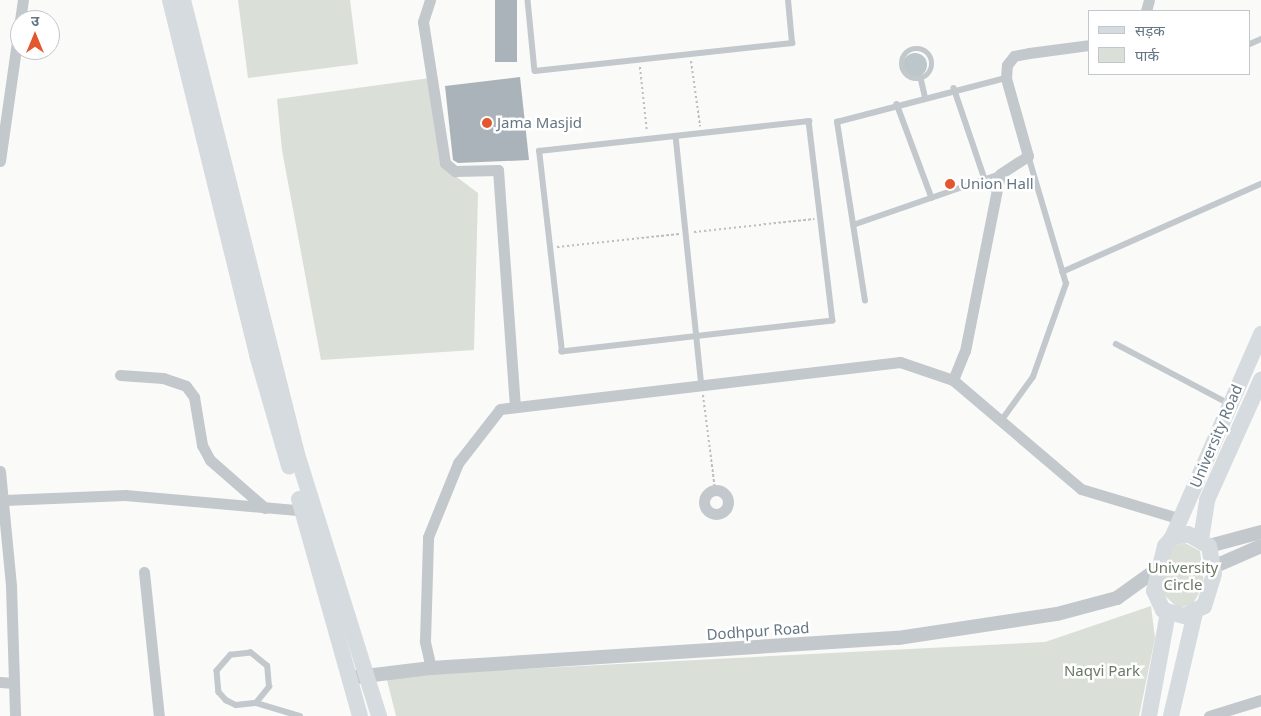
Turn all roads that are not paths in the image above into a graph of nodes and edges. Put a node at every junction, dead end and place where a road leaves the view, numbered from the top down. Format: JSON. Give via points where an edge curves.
{"nodes":[{"id":1,"x":23,"y":0,"type":"edge"},
{"id":2,"x":170,"y":0,"type":"edge"},
{"id":3,"x":183,"y":0,"type":"edge"},
{"id":4,"x":430,"y":0,"type":"edge"},
{"id":5,"x":528,"y":0,"type":"edge"},
{"id":6,"x":788,"y":0,"type":"edge"},
{"id":7,"x":1088,"y":45,"type":"edge"},
{"id":8,"x":921,"y":78,"type":"junction"},
{"id":9,"x":1006,"y":78,"type":"junction"},
{"id":10,"x":954,"y":88,"type":"junction"},
{"id":11,"x":925,"y":96,"type":"junction"},
{"id":12,"x":897,"y":104,"type":"junction"},
{"id":13,"x":4,"y":105,"type":"edge"},
{"id":14,"x":676,"y":136,"type":"junction"},
{"id":15,"x":1028,"y":156,"type":"junction"},
{"id":16,"x":0,"y":161,"type":"edge"},
{"id":17,"x":1000,"y":174,"type":"junction"},
{"id":18,"x":985,"y":179,"type":"junction"},
{"id":19,"x":1261,"y":184,"type":"edge"},
{"id":20,"x":932,"y":198,"type":"junction"},
{"id":21,"x":853,"y":225,"type":"junction"},
{"id":22,"x":1062,"y":272,"type":"junction"},
{"id":23,"x":865,"y":301,"type":"dead end"},
{"id":24,"x":1261,"y":334,"type":"edge"},
{"id":25,"x":696,"y":337,"type":"junction"},
{"id":26,"x":1116,"y":344,"type":"dead end"},
{"id":27,"x":120,"y":375,"type":"dead end"},
{"id":28,"x":953,"y":380,"type":"junction"},
{"id":29,"x":1261,"y":380,"type":"edge"},
{"id":30,"x":702,"y":388,"type":"junction"},
{"id":31,"x":1230,"y":404,"type":"junction"},
{"id":32,"x":515,"y":406,"type":"junction"},
{"id":33,"x":1001,"y":421,"type":"junction"},
{"id":34,"x":0,"y":471,"type":"edge"},
{"id":35,"x":4,"y":500,"type":"junction"},
{"id":36,"x":265,"y":508,"type":"junction"},
{"id":37,"x":308,"y":511,"type":"junction"},
{"id":38,"x":1180,"y":519,"type":"junction"},
{"id":39,"x":3,"y":522,"type":"edge"},
{"id":40,"x":1261,"y":532,"type":"edge"},
{"id":41,"x":1172,"y":538,"type":"junction"},
{"id":42,"x":1205,"y":543,"type":"junction"},
{"id":43,"x":1261,"y":546,"type":"edge"},
{"id":44,"x":1213,"y":566,"type":"junction"},
{"id":45,"x":1156,"y":570,"type":"junction"},
{"id":46,"x":144,"y":572,"type":"dead end"},
{"id":47,"x":1168,"y":612,"type":"junction"},
{"id":48,"x":1195,"y":613,"type":"junction"},
{"id":49,"x":431,"y":668,"type":"junction"},
{"id":50,"x":357,"y":677,"type":"junction"},
{"id":51,"x":0,"y":682,"type":"edge"},
{"id":52,"x":14,"y":683,"type":"junction"},
{"id":53,"x":1261,"y":700,"type":"edge"},
{"id":54,"x":256,"y":703,"type":"junction"},
{"id":55,"x":15,"y":716,"type":"edge"},
{"id":56,"x":159,"y":716,"type":"edge"},
{"id":57,"x":300,"y":716,"type":"edge"},
{"id":58,"x":360,"y":716,"type":"edge"},
{"id":59,"x":378,"y":716,"type":"edge"},
{"id":60,"x":1149,"y":716,"type":"edge"},
{"id":61,"x":1170,"y":716,"type":"edge"},
{"id":62,"x":1209,"y":716,"type":"edge"}],
"edges":[{"from":1,"to":13,"type":"street"},
{"from":2,"to":37,"type":"main road","via":[[257,356]]},
{"from":3,"to":37,"type":"main road"},
{"from":4,"to":32,"type":"street","via":[[423,22],[445,163],[455,171],[498,170]]},
{"from":5,"to":6,"type":"lane","via":[[535,71],[792,44]]},
{"from":7,"to":9,"type":"street","via":[[1014,56]]},
{"from":8,"to":8,"type":"lane","via":[[910,77],[902,68],[904,57],[913,50],[924,51],[931,60],[930,71]]},
{"from":8,"to":11,"type":"lane"},
{"from":9,"to":10,"type":"lane"},
{"from":9,"to":15,"type":"street"},
{"from":10,"to":11,"type":"lane"},
{"from":10,"to":18,"type":"lane"},
{"from":11,"to":12,"type":"lane"},
{"from":12,"to":20,"type":"lane"},
{"from":12,"to":21,"type":"lane","via":[[837,122]]},
{"from":13,"to":16,"type":"street"},
{"from":14,"to":25,"type":"lane"},
{"from":14,"to":25,"type":"lane","via":[[809,121],[833,321]]},
{"from":14,"to":25,"type":"lane","via":[[539,151],[562,352]]},
{"from":15,"to":17,"type":"street"},
{"from":15,"to":22,"type":"lane"},
{"from":17,"to":18,"type":"lane"},
{"from":17,"to":28,"type":"street","via":[[965,351]]},
{"from":18,"to":20,"type":"lane"},
{"from":19,"to":22,"type":"lane"},
{"from":20,"to":21,"type":"lane"},
{"from":21,"to":23,"type":"lane"},
{"from":22,"to":33,"type":"lane","via":[[1066,284],[1033,377]]},
{"from":24,"to":31,"type":"main road","name":"University Road"},
{"from":25,"to":30,"type":"lane"},
{"from":26,"to":31,"type":"lane"},
{"from":27,"to":36,"type":"street","via":[[163,378],[186,386],[194,397],[202,445],[210,460]]},
{"from":28,"to":30,"type":"street","via":[[900,362]]},
{"from":28,"to":33,"type":"street"},
{"from":29,"to":42,"type":"main road","via":[[1207,500]]},
{"from":30,"to":32,"type":"street"},
{"from":31,"to":38,"type":"main road","name":"University Road"},
{"from":32,"to":49,"type":"street","via":[[500,409],[458,462],[428,537],[426,641]]},
{"from":33,"to":38,"type":"street","via":[[1081,489]]},
{"from":34,"to":35,"type":"street"},
{"from":35,"to":36,"type":"street","via":[[125,495]]},
{"from":35,"to":39,"type":"street"},
{"from":36,"to":37,"type":"street"},
{"from":37,"to":50,"type":"main road"},
{"from":38,"to":41,"type":"main road","name":"University Road"},
{"from":39,"to":52,"type":"street"},
{"from":40,"to":42,"type":"street"},
{"from":41,"to":42,"type":"main road","via":[[1188,534]]},
{"from":41,"to":45,"type":"main road"},
{"from":42,"to":44,"type":"main road"},
{"from":43,"to":44,"type":"street"},
{"from":44,"to":48,"type":"main road","via":[[1211,590]]},
{"from":45,"to":47,"type":"main road","via":[[1156,600]]},
{"from":45,"to":49,"type":"street","name":"Dodhpur Road","via":[[1117,598],[1057,614],[898,638]]},
{"from":46,"to":56,"type":"street"},
{"from":47,"to":48,"type":"main road"},
{"from":47,"to":60,"type":"main road"},
{"from":48,"to":61,"type":"main road"},
{"from":49,"to":50,"type":"street","name":"Dodhpur Road"},
{"from":50,"to":58,"type":"main road"},
{"from":50,"to":59,"type":"main road"},
{"from":51,"to":52,"type":"street"},
{"from":52,"to":55,"type":"street"},
{"from":53,"to":62,"type":"street"},
{"from":54,"to":54,"type":"lane","via":[[236,705],[220,692],[217,671],[231,655],[251,653],[267,666],[270,687]]},
{"from":54,"to":57,"type":"lane"}]}
